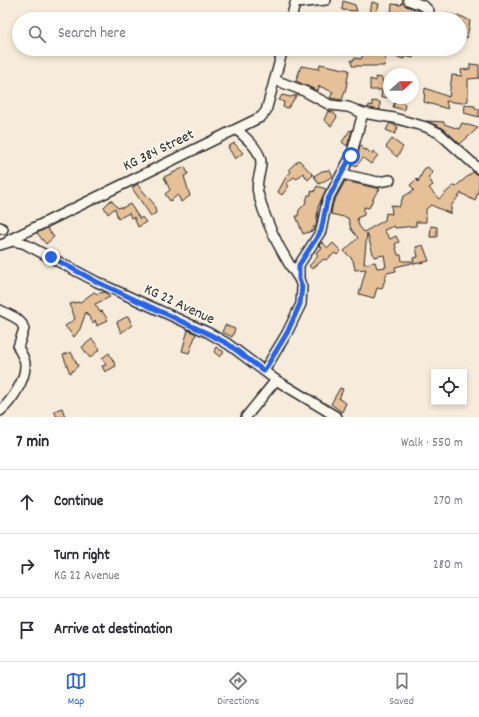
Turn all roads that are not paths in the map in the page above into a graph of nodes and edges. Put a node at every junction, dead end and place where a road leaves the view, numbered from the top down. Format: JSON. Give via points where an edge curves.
{"nodes":[{"id":1,"x":326,"y":0,"type":"edge"},
{"id":2,"x":408,"y":0,"type":"edge"},
{"id":3,"x":296,"y":2,"type":"edge"},
{"id":4,"x":430,"y":11,"type":"dead end"},
{"id":5,"x":293,"y":12,"type":"edge"},
{"id":6,"x":281,"y":56,"type":"edge"},
{"id":7,"x":275,"y":80,"type":"junction"},
{"id":8,"x":363,"y":112,"type":"junction"},
{"id":9,"x":236,"y":129,"type":"junction"},
{"id":10,"x":479,"y":169,"type":"edge"},
{"id":11,"x":342,"y":174,"type":"junction"},
{"id":12,"x":390,"y":180,"type":"dead end"},
{"id":13,"x":2,"y":244,"type":"edge"},
{"id":14,"x":299,"y":279,"type":"junction"},
{"id":15,"x":0,"y":310,"type":"edge"},
{"id":16,"x":264,"y":371,"type":"junction"},
{"id":17,"x":276,"y":380,"type":"junction"},
{"id":18,"x":0,"y":411,"type":"edge"},
{"id":19,"x":246,"y":417,"type":"edge"},
{"id":20,"x":337,"y":417,"type":"edge"}],
"edges":[{"from":1,"to":3,"type":"street"},
{"from":2,"to":4,"type":"street"},
{"from":3,"to":5,"type":"street"},
{"from":6,"to":7,"type":"street","name":"KG 384 Street"},
{"from":7,"to":8,"type":"street","via":[[330,105]]},
{"from":7,"to":9,"type":"street","name":"KG 384 Street","via":[[264,114]]},
{"from":8,"to":10,"type":"street","via":[[413,122],[439,133]]},
{"from":8,"to":11,"type":"street","via":[[351,156]]},
{"from":9,"to":13,"type":"street","name":"KG 384 Street"},
{"from":9,"to":14,"type":"street","via":[[260,156],[261,163],[256,182],[264,214]]},
{"from":11,"to":12,"type":"street","via":[[378,182]]},
{"from":11,"to":14,"type":"street","via":[[327,201],[321,231],[299,265]]},
{"from":13,"to":16,"type":"street","name":"KG 22 Avenue","via":[[18,242],[30,246],[97,282],[228,344]]},
{"from":14,"to":16,"type":"street","via":[[302,287],[300,304],[287,333]]},
{"from":15,"to":18,"type":"street","via":[[22,324],[24,329],[18,346],[25,364],[12,400]]},
{"from":16,"to":17,"type":"street","name":"KG 22 Avenue"},
{"from":17,"to":19,"type":"street"},
{"from":17,"to":20,"type":"street","name":"KG 22 Avenue"}]}
